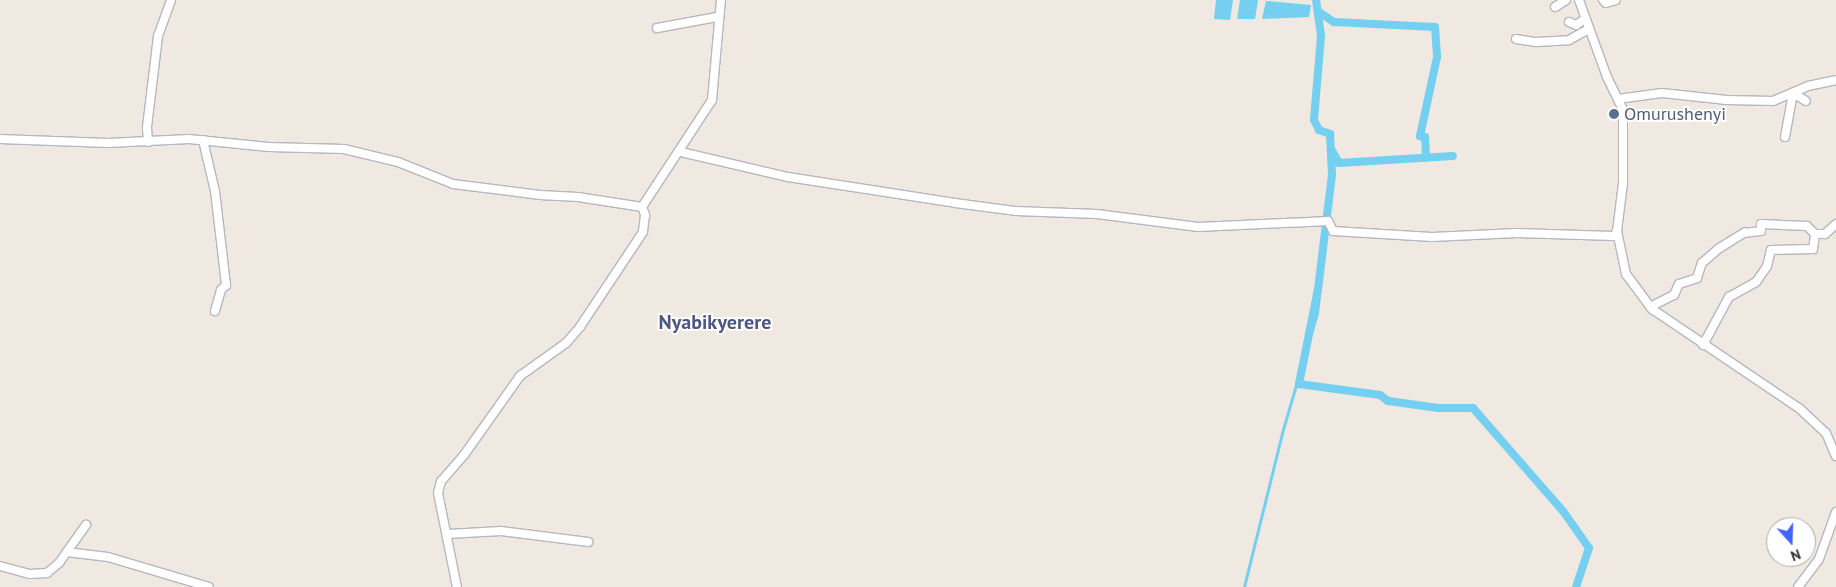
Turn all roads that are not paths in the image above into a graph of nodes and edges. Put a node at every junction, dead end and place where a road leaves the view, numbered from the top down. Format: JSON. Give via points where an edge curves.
{"nodes":[{"id":1,"x":171,"y":0,"type":"edge"},
{"id":2,"x":721,"y":0,"type":"edge"},
{"id":3,"x":1566,"y":0,"type":"edge"},
{"id":4,"x":1579,"y":0,"type":"edge"},
{"id":5,"x":1602,"y":0,"type":"edge"},
{"id":6,"x":1616,"y":0,"type":"edge"},
{"id":7,"x":1555,"y":7,"type":"dead end"},
{"id":8,"x":717,"y":17,"type":"junction"},
{"id":9,"x":1585,"y":19,"type":"junction"},
{"id":10,"x":1569,"y":22,"type":"dead end"},
{"id":11,"x":657,"y":28,"type":"dead end"},
{"id":12,"x":1589,"y":29,"type":"junction"},
{"id":13,"x":1516,"y":39,"type":"dead end"},
{"id":14,"x":1836,"y":80,"type":"edge"},
{"id":15,"x":1793,"y":93,"type":"junction"},
{"id":16,"x":1618,"y":99,"type":"junction"},
{"id":17,"x":1806,"y":101,"type":"dead end"},
{"id":18,"x":1785,"y":136,"type":"dead end"},
{"id":19,"x":0,"y":140,"type":"edge"},
{"id":20,"x":203,"y":140,"type":"junction"},
{"id":21,"x":148,"y":142,"type":"junction"},
{"id":22,"x":681,"y":152,"type":"junction"},
{"id":23,"x":642,"y":208,"type":"junction"},
{"id":24,"x":1836,"y":224,"type":"edge"},
{"id":25,"x":1617,"y":231,"type":"junction"},
{"id":26,"x":1816,"y":234,"type":"junction"},
{"id":27,"x":1650,"y":307,"type":"junction"},
{"id":28,"x":215,"y":312,"type":"dead end"},
{"id":29,"x":1703,"y":345,"type":"junction"},
{"id":30,"x":1826,"y":433,"type":"junction"},
{"id":31,"x":1836,"y":438,"type":"edge"},
{"id":32,"x":1836,"y":456,"type":"edge"},
{"id":33,"x":1836,"y":512,"type":"edge"},
{"id":34,"x":86,"y":525,"type":"dead end"},
{"id":35,"x":448,"y":534,"type":"junction"},
{"id":36,"x":588,"y":542,"type":"dead end"},
{"id":37,"x":67,"y":552,"type":"junction"},
{"id":38,"x":0,"y":566,"type":"edge"},
{"id":39,"x":209,"y":587,"type":"edge"},
{"id":40,"x":457,"y":587,"type":"edge"},
{"id":41,"x":1798,"y":587,"type":"edge"}],
"edges":[{"from":1,"to":21,"type":"street","via":[[158,36]]},
{"from":2,"to":8,"type":"street"},
{"from":3,"to":7,"type":"street"},
{"from":4,"to":9,"type":"street"},
{"from":5,"to":6,"type":"street","via":[[1606,3]]},
{"from":8,"to":11,"type":"street"},
{"from":8,"to":22,"type":"street","via":[[712,100]]},
{"from":9,"to":10,"type":"street","via":[[1576,25]]},
{"from":9,"to":12,"type":"street"},
{"from":12,"to":13,"type":"street","via":[[1568,40],[1536,42]]},
{"from":12,"to":16,"type":"street"},
{"from":14,"to":15,"type":"street"},
{"from":15,"to":16,"type":"street","via":[[1773,101],[1662,93]]},
{"from":15,"to":17,"type":"street"},
{"from":15,"to":18,"type":"street"},
{"from":16,"to":25,"type":"street","via":[[1625,124]]},
{"from":19,"to":21,"type":"street"},
{"from":20,"to":21,"type":"street"},
{"from":20,"to":23,"type":"street","via":[[344,149],[398,162],[453,184],[578,197]]},
{"from":20,"to":28,"type":"street","via":[[215,191],[226,285],[221,290]]},
{"from":22,"to":23,"type":"street"},
{"from":22,"to":25,"type":"street","via":[[788,177],[954,203],[1016,211],[1096,214],[1198,227],[1328,221],[1333,231],[1432,237],[1501,234],[1614,236]]},
{"from":23,"to":35,"type":"street","via":[[645,215],[642,232],[580,327],[566,343],[520,376],[464,455],[441,481],[438,493]]},
{"from":24,"to":26,"type":"street","via":[[1826,234]]},
{"from":25,"to":27,"type":"street","via":[[1626,274]]},
{"from":26,"to":27,"type":"street","via":[[1807,226],[1761,224],[1760,231],[1744,233],[1718,249],[1702,263],[1697,278],[1679,284],[1674,295]]},
{"from":26,"to":29,"type":"street","via":[[1813,249],[1771,250],[1767,266],[1756,282],[1729,297]]},
{"from":27,"to":29,"type":"street"},
{"from":29,"to":30,"type":"street","via":[[1799,408]]},
{"from":30,"to":31,"type":"street"},
{"from":30,"to":32,"type":"street"},
{"from":33,"to":41,"type":"street","via":[[1819,559]]},
{"from":34,"to":37,"type":"street"},
{"from":35,"to":36,"type":"street","via":[[501,531]]},
{"from":35,"to":40,"type":"street"},
{"from":37,"to":38,"type":"street","via":[[47,573],[30,574]]},
{"from":37,"to":39,"type":"street","via":[[108,557]]}]}
